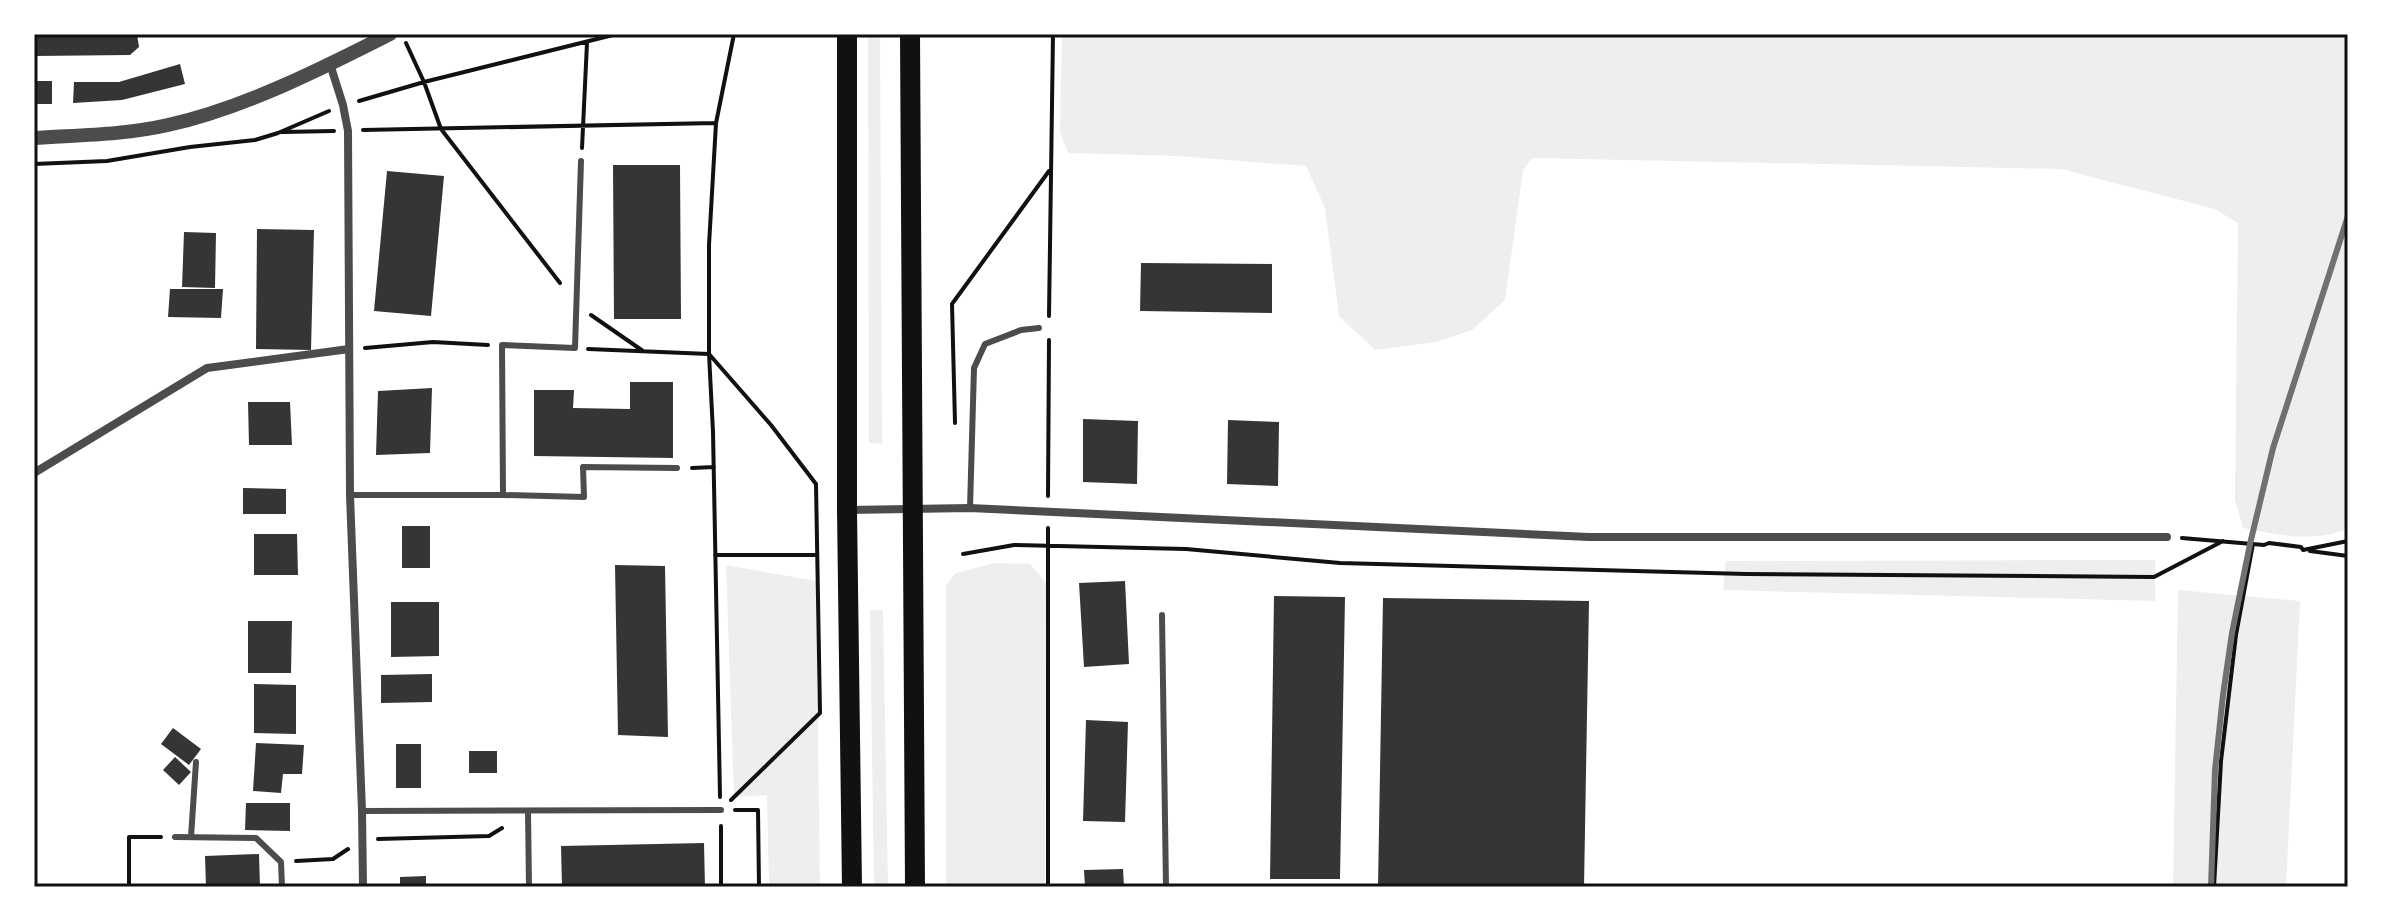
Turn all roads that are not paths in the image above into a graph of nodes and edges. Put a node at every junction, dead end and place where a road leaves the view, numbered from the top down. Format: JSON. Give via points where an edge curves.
{"nodes":[{"id":1,"x":390,"y":34,"type":"edge"},
{"id":2,"x":847,"y":34,"type":"edge"},
{"id":3,"x":910,"y":34,"type":"edge"},
{"id":4,"x":330,"y":64,"type":"junction"},
{"id":5,"x":34,"y":138,"type":"edge"},
{"id":6,"x":581,"y":161,"type":"road end"},
{"id":7,"x":1039,"y":328,"type":"dead end"},
{"id":8,"x":349,"y":349,"type":"junction"},
{"id":9,"x":677,"y":468,"type":"road end"},
{"id":10,"x":34,"y":473,"type":"edge"},
{"id":11,"x":350,"y":495,"type":"junction"},
{"id":12,"x":503,"y":495,"type":"junction"},
{"id":13,"x":911,"y":508,"type":"junction"},
{"id":14,"x":970,"y":508,"type":"junction"},
{"id":15,"x":847,"y":510,"type":"junction"},
{"id":16,"x":2167,"y":537,"type":"road end"},
{"id":17,"x":1162,"y":615,"type":"dead end"},
{"id":18,"x":196,"y":762,"type":"dead end"},
{"id":19,"x":721,"y":810,"type":"road end"},
{"id":20,"x":362,"y":811,"type":"junction"},
{"id":21,"x":528,"y":811,"type":"junction"},
{"id":22,"x":175,"y":837,"type":"road end"},
{"id":23,"x":191,"y":837,"type":"junction"},
{"id":24,"x":282,"y":887,"type":"edge"},
{"id":25,"x":363,"y":887,"type":"edge"},
{"id":26,"x":529,"y":887,"type":"edge"},
{"id":27,"x":852,"y":887,"type":"edge"},
{"id":28,"x":915,"y":887,"type":"edge"},
{"id":29,"x":1166,"y":887,"type":"edge"}],
"edges":[{"from":1,"to":4,"type":"street"},
{"from":2,"to":15,"type":"main road"},
{"from":3,"to":13,"type":"main road"},
{"from":4,"to":5,"type":"street","via":[[168,125]]},
{"from":4,"to":8,"type":"street","via":[[348,131]]},
{"from":6,"to":12,"type":"lane","via":[[575,348],[502,345]]},
{"from":7,"to":14,"type":"lane","via":[[985,344],[974,368]]},
{"from":8,"to":10,"type":"street","via":[[207,368]]},
{"from":8,"to":11,"type":"street"},
{"from":9,"to":12,"type":"lane","via":[[583,467],[584,497]]},
{"from":11,"to":12,"type":"lane"},
{"from":11,"to":20,"type":"street"},
{"from":13,"to":14,"type":"street"},
{"from":13,"to":15,"type":"street"},
{"from":13,"to":28,"type":"main road"},
{"from":14,"to":16,"type":"street","via":[[1589,537]]},
{"from":15,"to":27,"type":"main road"},
{"from":17,"to":29,"type":"lane"},
{"from":18,"to":23,"type":"lane"},
{"from":19,"to":21,"type":"lane"},
{"from":20,"to":21,"type":"lane"},
{"from":20,"to":25,"type":"street"},
{"from":21,"to":26,"type":"lane"},
{"from":22,"to":23,"type":"lane"},
{"from":23,"to":24,"type":"lane","via":[[256,838],[281,862]]}]}
